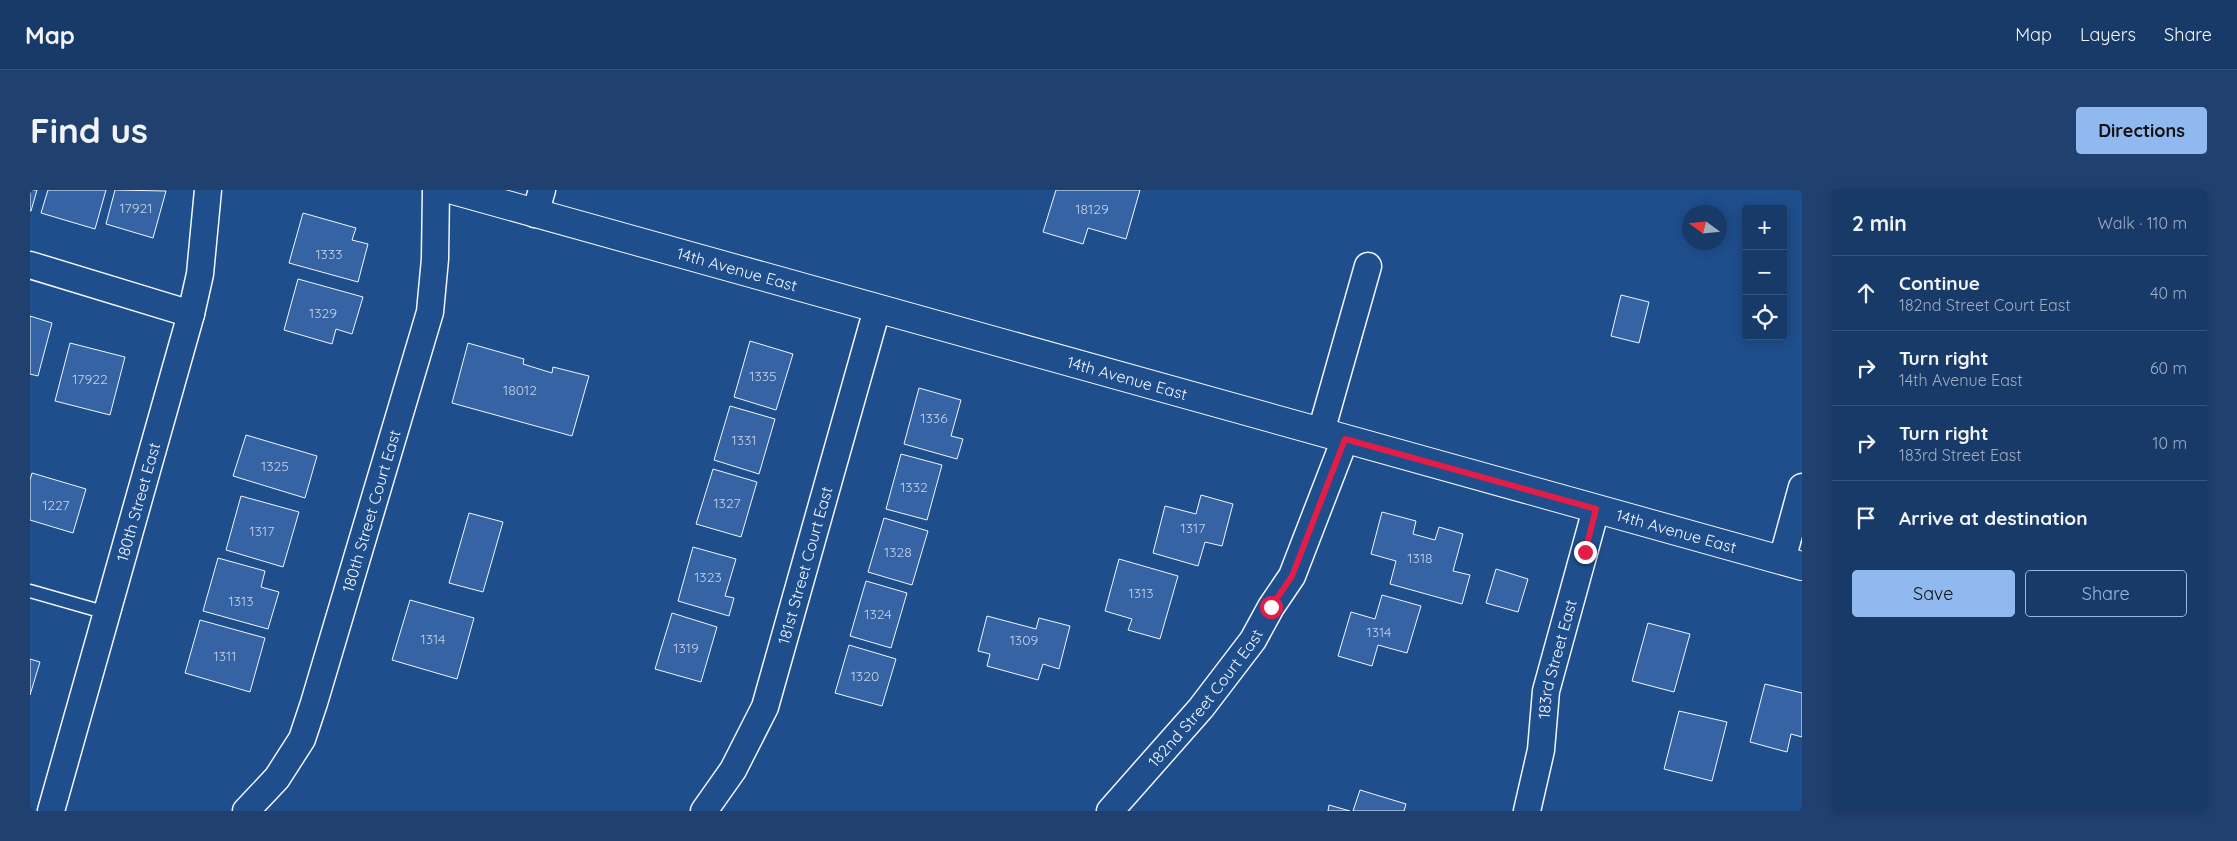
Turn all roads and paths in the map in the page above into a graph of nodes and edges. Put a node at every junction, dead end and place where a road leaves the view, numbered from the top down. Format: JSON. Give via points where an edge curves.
{"nodes":[{"id":1,"x":208,"y":190,"type":"edge"},
{"id":2,"x":436,"y":190,"type":"edge"},
{"id":3,"x":453,"y":190,"type":"edge"},
{"id":4,"x":539,"y":202,"type":"edge"},
{"id":5,"x":30,"y":266,"type":"edge"},
{"id":6,"x":1368,"y":266,"type":"dead end"},
{"id":7,"x":877,"y":308,"type":"junction"},
{"id":8,"x":191,"y":314,"type":"junction"},
{"id":9,"x":1333,"y":435,"type":"junction"},
{"id":10,"x":1802,"y":487,"type":"edge"},
{"id":11,"x":1596,"y":509,"type":"junction"},
{"id":12,"x":1792,"y":563,"type":"edge"},
{"id":13,"x":30,"y":591,"type":"edge"},
{"id":14,"x":107,"y":613,"type":"junction"},
{"id":15,"x":51,"y":811,"type":"edge"},
{"id":16,"x":246,"y":811,"type":"edge"},
{"id":17,"x":704,"y":811,"type":"edge"},
{"id":18,"x":1110,"y":811,"type":"edge"},
{"id":19,"x":1527,"y":811,"type":"edge"}],
"edges":[{"from":1,"to":8,"type":"street","name":"180th Street East","via":[[200,274]]},
{"from":2,"to":16,"type":"street","name":"180th Street Court East","via":[[430,312],[314,703],[302,739],[277,778]]},
{"from":3,"to":4,"type":"street","name":"14th Avenue East"},
{"from":4,"to":7,"type":"street","name":"14th Avenue East"},
{"from":5,"to":8,"type":"street"},
{"from":6,"to":9,"type":"street","name":"182nd Street Court East"},
{"from":7,"to":9,"type":"street","name":"14th Avenue East"},
{"from":7,"to":17,"type":"street","name":"181st Street Court East","via":[[765,707],[733,770]]},
{"from":8,"to":14,"type":"street","name":"180th Street East"},
{"from":9,"to":11,"type":"street","name":"14th Avenue East"},
{"from":9,"to":18,"type":"street","name":"182nd Street Court East","via":[[1292,576],[1253,640],[1201,708]]},
{"from":10,"to":12,"type":"street"},
{"from":11,"to":12,"type":"street","name":"14th Avenue East"},
{"from":11,"to":19,"type":"street","name":"183rd Street East","via":[[1546,691],[1542,750]]},
{"from":13,"to":14,"type":"lane"},
{"from":14,"to":15,"type":"street","name":"180th Street East"}]}
